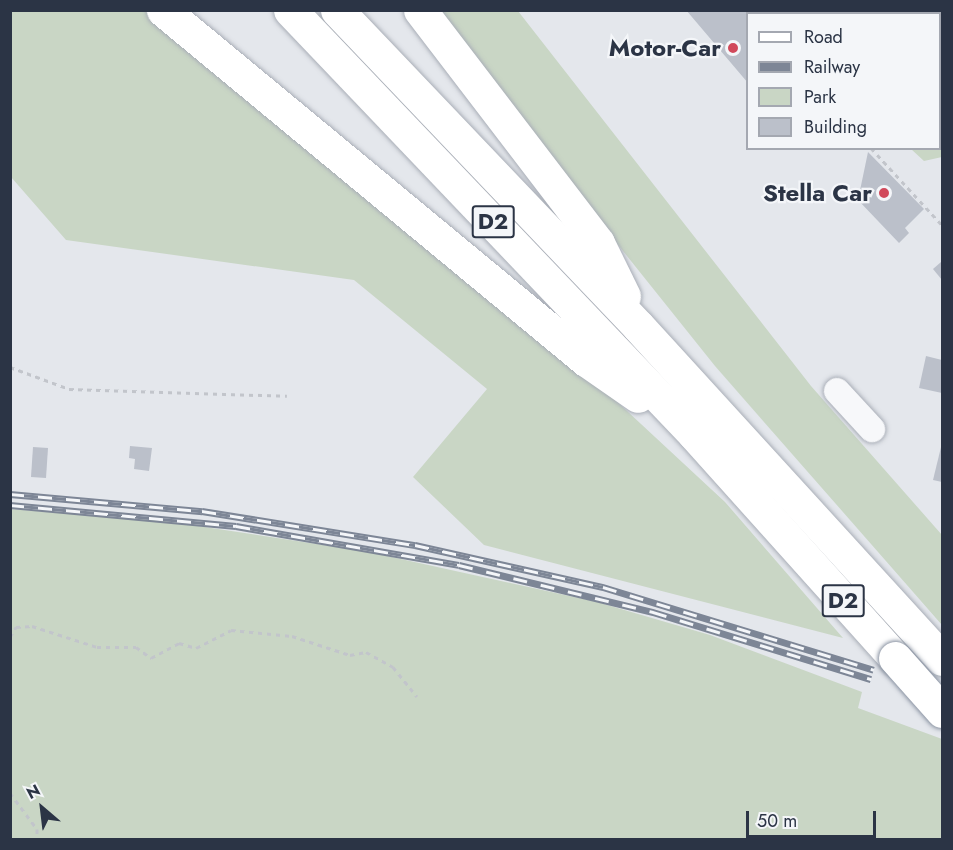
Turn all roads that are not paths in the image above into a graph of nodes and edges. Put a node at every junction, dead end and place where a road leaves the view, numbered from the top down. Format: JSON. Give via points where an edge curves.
{"nodes":[{"id":1,"x":163,"y":10,"type":"edge"},
{"id":2,"x":290,"y":10,"type":"edge"},
{"id":3,"x":338,"y":10,"type":"edge"},
{"id":4,"x":420,"y":10,"type":"edge"},
{"id":5,"x":639,"y":326,"type":"junction"},
{"id":6,"x":837,"y":391,"type":"dead end"},
{"id":7,"x":872,"y":429,"type":"dead end"},
{"id":8,"x":694,"y":434,"type":"junction"},
{"id":9,"x":942,"y":659,"type":"edge"},
{"id":10,"x":942,"y":711,"type":"edge"}],
"edges":[{"from":1,"to":8,"type":"highway","via":[[586,360]]},
{"from":2,"to":8,"type":"highway","number":"D2"},
{"from":3,"to":5,"type":"highway","number":"D2"},
{"from":4,"to":5,"type":"highway","via":[[598,243]]},
{"from":5,"to":9,"type":"highway","number":"D2"},
{"from":6,"to":7,"type":"lane"},
{"from":8,"to":10,"type":"highway","number":"D2","bridge":true}]}
